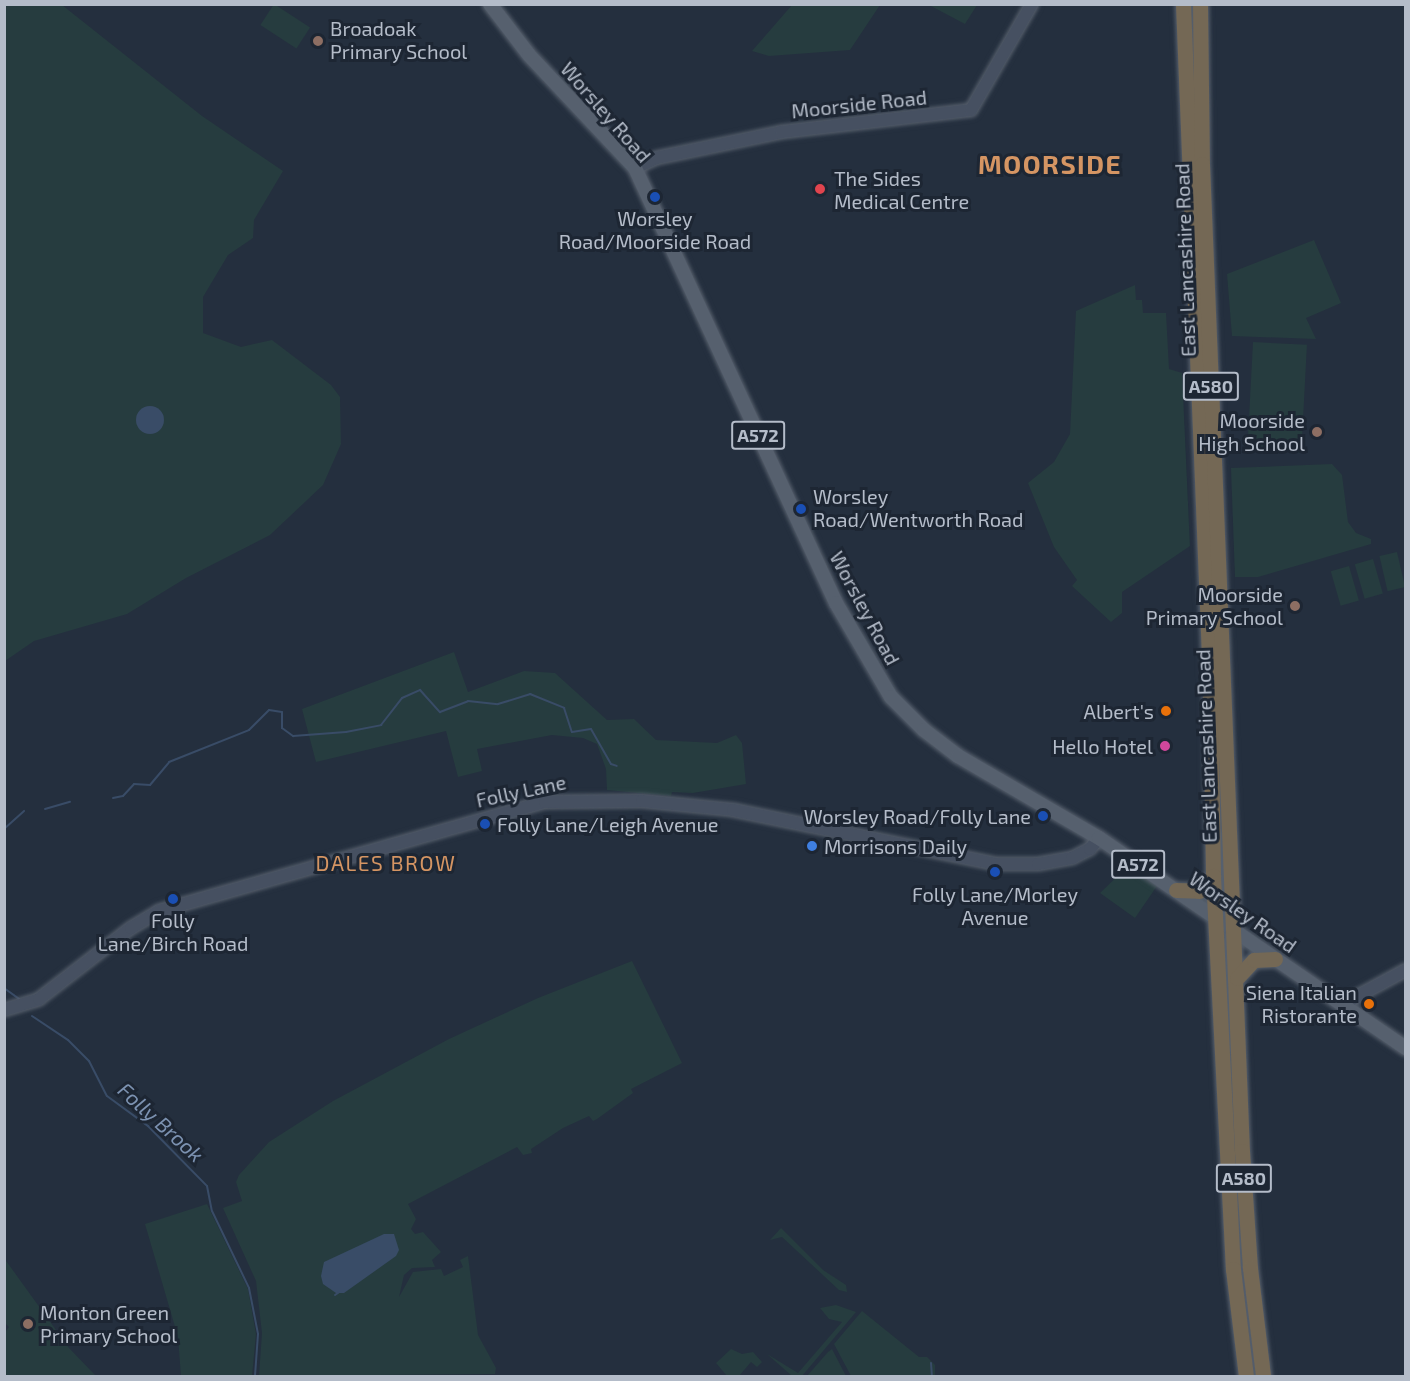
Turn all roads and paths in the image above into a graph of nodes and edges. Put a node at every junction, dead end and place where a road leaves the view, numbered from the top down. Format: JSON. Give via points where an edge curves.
{"nodes":[{"id":1,"x":490,"y":4,"type":"edge"},
{"id":2,"x":1032,"y":4,"type":"edge"},
{"id":3,"x":1183,"y":4,"type":"edge"},
{"id":4,"x":1200,"y":4,"type":"edge"},
{"id":5,"x":634,"y":168,"type":"junction"},
{"id":6,"x":1227,"y":768,"type":"junction"},
{"id":7,"x":1099,"y":838,"type":"junction"},
{"id":8,"x":1213,"y":876,"type":"junction"},
{"id":9,"x":1176,"y":890,"type":"junction"},
{"id":10,"x":1216,"y":916,"type":"junction"},
{"id":11,"x":1236,"y":932,"type":"junction"},
{"id":12,"x":1275,"y":959,"type":"junction"},
{"id":13,"x":1406,"y":970,"type":"edge"},
{"id":14,"x":1237,"y":978,"type":"junction"},
{"id":15,"x":1341,"y":1005,"type":"junction"},
{"id":16,"x":11,"y":1009,"type":"edge"},
{"id":17,"x":1406,"y":1048,"type":"edge"},
{"id":18,"x":1223,"y":1081,"type":"junction"},
{"id":19,"x":1246,"y":1377,"type":"edge"},
{"id":20,"x":1263,"y":1377,"type":"edge"}],
"edges":[{"from":1,"to":5,"type":"main road","name":"Worsley Road","number":"A572","via":[[529,55]]},
{"from":2,"to":5,"type":"main road","name":"Moorside Road","via":[[971,110],[781,132],[665,155]]},
{"from":3,"to":8,"type":"highway","name":"East Lancashire Road","number":"A580","via":[[1210,682]]},
{"from":4,"to":6,"type":"highway","name":"East Lancashire Road","number":"A580","via":[[1200,100]]},
{"from":5,"to":7,"type":"main road","name":"Worsley Road","number":"A572","via":[[836,603],[891,697],[958,756]]},
{"from":6,"to":10,"type":"main road","via":[[1222,823],[1222,910]]},
{"from":6,"to":11,"type":"highway","name":"East Lancashire Road","number":"A580"},
{"from":7,"to":9,"type":"main road","name":"Worsley Road","number":"A572"},
{"from":7,"to":16,"type":"main road","name":"Folly Lane","via":[[1090,849],[1072,858],[1004,864],[733,810],[632,801],[545,802],[159,911],[130,928],[42,997]]},
{"from":8,"to":9,"type":"highway","via":[[1199,891]]},
{"from":8,"to":10,"type":"highway","name":"East Lancashire Road","number":"A580"},
{"from":9,"to":10,"type":"main road","name":"Worsley Road","number":"A572"},
{"from":10,"to":11,"type":"main road","name":"Worsley Road","number":"A572"},
{"from":10,"to":18,"type":"highway","name":"East Lancashire Road","number":"A580"},
{"from":11,"to":12,"type":"main road","name":"Worsley Road","number":"A572"},
{"from":11,"to":14,"type":"highway","name":"East Lancashire Road","number":"A580"},
{"from":11,"to":18,"type":"main road","via":[[1227,945],[1229,1022]]},
{"from":12,"to":14,"type":"highway","via":[[1254,960]]},
{"from":12,"to":15,"type":"main road","name":"Worsley Road","number":"A572"},
{"from":13,"to":15,"type":"main road"},
{"from":14,"to":20,"type":"highway","name":"East Lancashire Road","number":"A580","via":[[1248,1247]]},
{"from":15,"to":17,"type":"main road","name":"Worsley Road","number":"A572"},
{"from":18,"to":19,"type":"highway","name":"East Lancashire Road","number":"A580","via":[[1233,1269]]}]}
